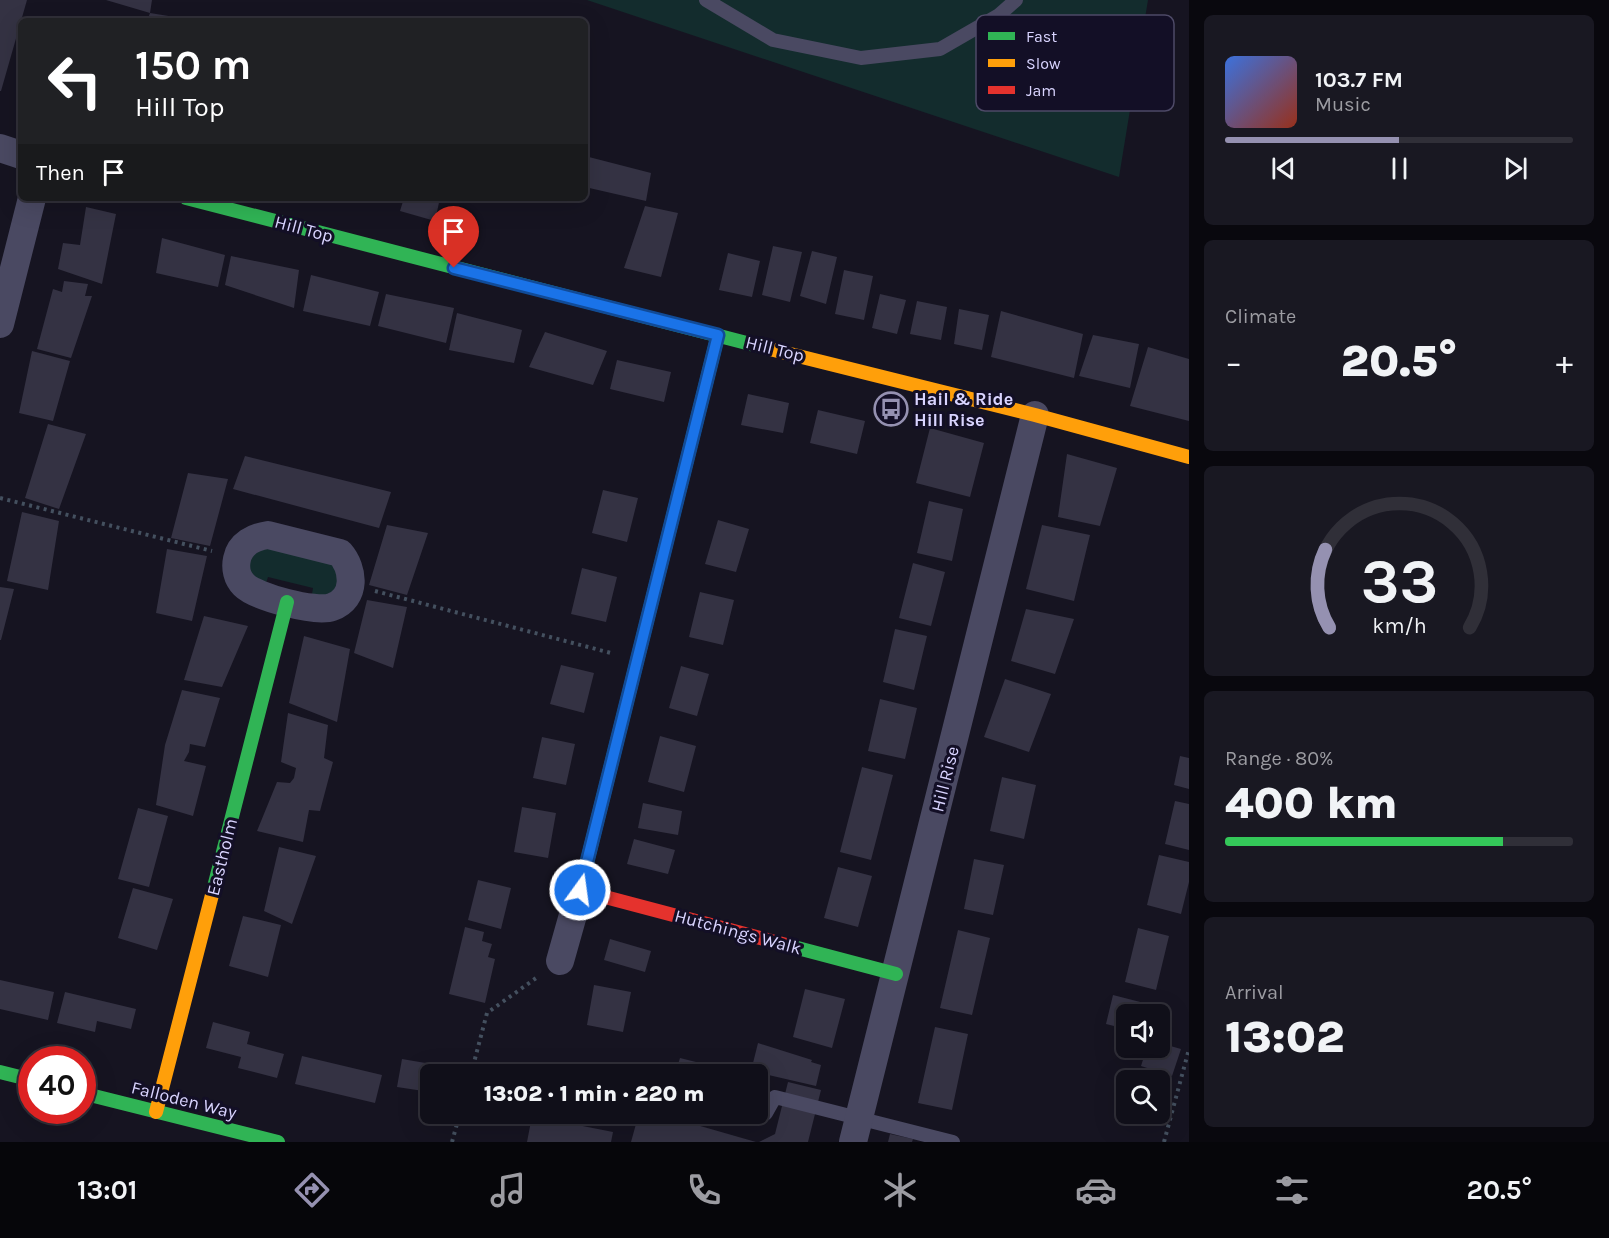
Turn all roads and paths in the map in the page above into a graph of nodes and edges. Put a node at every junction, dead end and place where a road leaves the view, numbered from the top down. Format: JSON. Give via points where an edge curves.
{"nodes":[{"id":1,"x":706,"y":0,"type":"edge"},
{"id":2,"x":1016,"y":0,"type":"edge"},
{"id":3,"x":999,"y":15,"type":"edge"},
{"id":4,"x":976,"y":28,"type":"edge"},
{"id":5,"x":0,"y":148,"type":"edge"},
{"id":6,"x":18,"y":153,"type":"edge"},
{"id":7,"x":31,"y":201,"type":"edge"},
{"id":8,"x":198,"y":201,"type":"edge"},
{"id":9,"x":0,"y":324,"type":"edge"},
{"id":10,"x":718,"y":335,"type":"junction"},
{"id":11,"x":1035,"y":415,"type":"junction"},
{"id":12,"x":1189,"y":457,"type":"edge"},
{"id":13,"x":0,"y":498,"type":"edge"},
{"id":14,"x":237,"y":557,"type":"junction"},
{"id":15,"x":351,"y":584,"type":"junction"},
{"id":16,"x":287,"y":602,"type":"junction"},
{"id":17,"x":637,"y":659,"type":"junction"},
{"id":18,"x":580,"y":890,"type":"junction"},
{"id":19,"x":560,"y":961,"type":"joint"},
{"id":20,"x":896,"y":974,"type":"junction"},
{"id":21,"x":1189,"y":1049,"type":"edge"},
{"id":22,"x":474,"y":1064,"type":"edge"},
{"id":23,"x":0,"y":1072,"type":"edge"},
{"id":24,"x":18,"y":1076,"type":"edge"},
{"id":25,"x":96,"y":1097,"type":"edge"},
{"id":26,"x":768,"y":1109,"type":"edge"},
{"id":27,"x":156,"y":1112,"type":"junction"},
{"id":28,"x":457,"y":1124,"type":"edge"},
{"id":29,"x":856,"y":1130,"type":"edge"},
{"id":30,"x":278,"y":1142,"type":"edge"},
{"id":31,"x":453,"y":1142,"type":"edge"},
{"id":32,"x":953,"y":1142,"type":"edge"},
{"id":33,"x":1164,"y":1142,"type":"edge"}],
"edges":[{"from":1,"to":4,"type":"lane","via":[[773,40],[861,58],[940,49]]},
{"from":2,"to":3,"type":"lane"},
{"from":5,"to":6,"type":"street"},
{"from":7,"to":9,"type":"street"},
{"from":8,"to":10,"type":"main road","name":"Hill Top"},
{"from":10,"to":11,"type":"main road","name":"Hill Top"},
{"from":10,"to":17,"type":"main road"},
{"from":11,"to":12,"type":"main road","name":"Hill Top"},
{"from":11,"to":20,"type":"street","name":"Hill Rise"},
{"from":13,"to":14,"type":"path"},
{"from":14,"to":15,"type":"street","via":[[247,542],[256,537],[278,536],[340,553],[351,572]]},
{"from":14,"to":16,"type":"street","via":[[236,568],[245,586],[260,595]]},
{"from":15,"to":16,"type":"street","via":[[348,594],[331,608]]},
{"from":15,"to":17,"type":"path"},
{"from":16,"to":27,"type":"main road","name":"Eastholm"},
{"from":17,"to":18,"type":"main road"},
{"from":18,"to":19,"type":"street"},
{"from":18,"to":20,"type":"main road","name":"Hutchings Walk"},
{"from":19,"to":22,"type":"path","via":[[487,1012]]},
{"from":20,"to":29,"type":"street","name":"Hill Rise"},
{"from":21,"to":33,"type":"path"},
{"from":23,"to":24,"type":"main road"},
{"from":25,"to":27,"type":"main road","name":"Falloden Way"},
{"from":26,"to":29,"type":"lane","via":[[775,1097]]},
{"from":27,"to":30,"type":"main road","name":"Falloden Way"},
{"from":28,"to":31,"type":"path"},
{"from":29,"to":32,"type":"lane"}]}
